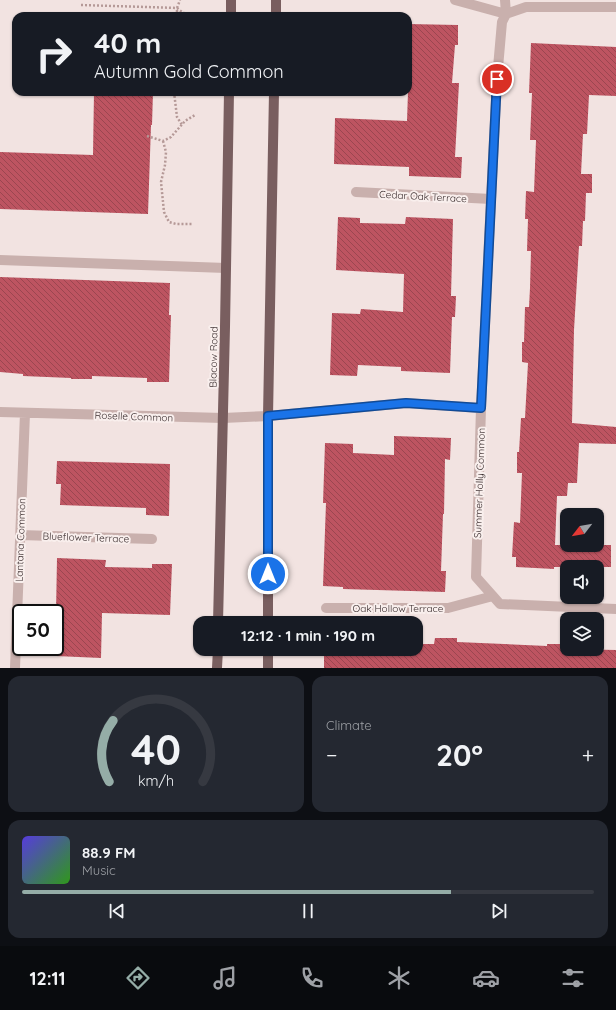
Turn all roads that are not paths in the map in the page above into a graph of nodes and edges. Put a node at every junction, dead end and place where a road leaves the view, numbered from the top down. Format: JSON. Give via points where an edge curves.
{"nodes":[{"id":1,"x":231,"y":0,"type":"edge"},
{"id":2,"x":276,"y":0,"type":"edge"},
{"id":3,"x":455,"y":0,"type":"edge"},
{"id":4,"x":505,"y":0,"type":"edge"},
{"id":5,"x":616,"y":7,"type":"edge"},
{"id":6,"x":231,"y":12,"type":"edge"},
{"id":7,"x":276,"y":12,"type":"edge"},
{"id":8,"x":506,"y":14,"type":"junction"},
{"id":9,"x":229,"y":96,"type":"edge"},
{"id":10,"x":274,"y":96,"type":"edge"},
{"id":11,"x":356,"y":192,"type":"dead end"},
{"id":12,"x":491,"y":199,"type":"junction"},
{"id":13,"x":0,"y":260,"type":"edge"},
{"id":14,"x":226,"y":268,"type":"junction"},
{"id":15,"x":481,"y":408,"type":"junction"},
{"id":16,"x":0,"y":412,"type":"edge"},
{"id":17,"x":25,"y":413,"type":"junction"},
{"id":18,"x":268,"y":416,"type":"junction"},
{"id":19,"x":223,"y":418,"type":"junction"},
{"id":20,"x":20,"y":535,"type":"junction"},
{"id":21,"x":152,"y":539,"type":"dead end"},
{"id":22,"x":493,"y":596,"type":"junction"},
{"id":23,"x":326,"y":608,"type":"dead end"},
{"id":24,"x":616,"y":609,"type":"edge"},
{"id":25,"x":218,"y":616,"type":"edge"},
{"id":26,"x":268,"y":616,"type":"edge"},
{"id":27,"x":218,"y":656,"type":"edge"},
{"id":28,"x":268,"y":656,"type":"edge"},
{"id":29,"x":15,"y":668,"type":"edge"},
{"id":30,"x":217,"y":668,"type":"edge"},
{"id":31,"x":268,"y":668,"type":"edge"}],
"edges":[{"from":1,"to":6,"type":"main road"},
{"from":2,"to":7,"type":"main road"},
{"from":3,"to":8,"type":"street"},
{"from":4,"to":8,"type":"street","name":"Summer Holly Common"},
{"from":5,"to":8,"type":"street","via":[[526,7]]},
{"from":8,"to":12,"type":"street","name":"Summer Holly Common","via":[[502,22],[497,79]]},
{"from":9,"to":14,"type":"main road","name":"Blacow Road"},
{"from":10,"to":18,"type":"main road"},
{"from":11,"to":12,"type":"street","name":"Cedar Oak Terrace"},
{"from":12,"to":15,"type":"street","name":"Summer Holly Common"},
{"from":13,"to":14,"type":"street"},
{"from":14,"to":19,"type":"main road","name":"Blacow Road"},
{"from":15,"to":18,"type":"street","name":"Roselle Common","via":[[406,403]]},
{"from":15,"to":22,"type":"street","name":"Summer Holly Common","via":[[476,577]]},
{"from":16,"to":17,"type":"street","name":"Roselle Common"},
{"from":17,"to":19,"type":"street","name":"Roselle Common"},
{"from":17,"to":20,"type":"street","name":"Lantana Common"},
{"from":18,"to":19,"type":"street","name":"Roselle Common"},
{"from":18,"to":26,"type":"main road"},
{"from":19,"to":25,"type":"main road","name":"Blacow Road"},
{"from":20,"to":21,"type":"street","name":"Blueflower Terrace"},
{"from":20,"to":29,"type":"street","name":"Lantana Common"},
{"from":22,"to":23,"type":"street","name":"Oak Hollow Terrace","via":[[448,608]]},
{"from":22,"to":24,"type":"street","name":"Summer Holly Common","via":[[500,604]]},
{"from":27,"to":30,"type":"main road"},
{"from":28,"to":31,"type":"main road"}]}
